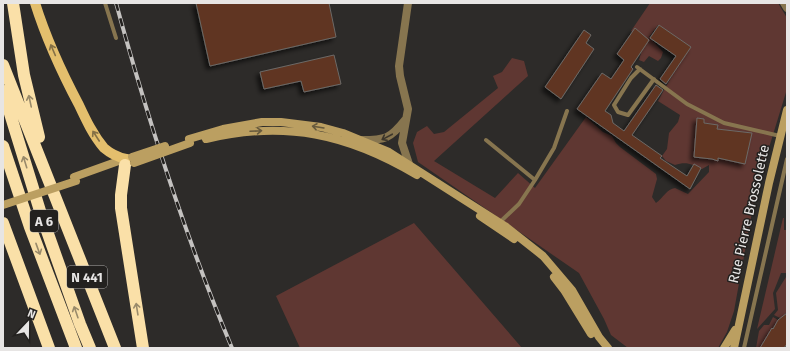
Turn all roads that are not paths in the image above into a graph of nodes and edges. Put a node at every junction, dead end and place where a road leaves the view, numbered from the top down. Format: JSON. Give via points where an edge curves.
{"nodes":[{"id":1,"x":13,"y":3,"type":"edge"},
{"id":2,"x":35,"y":3,"type":"edge"},
{"id":3,"x":105,"y":3,"type":"edge"},
{"id":4,"x":408,"y":3,"type":"edge"},
{"id":5,"x":784,"y":3,"type":"edge"},
{"id":6,"x":787,"y":8,"type":"edge"},
{"id":7,"x":116,"y":38,"type":"dead end"},
{"id":8,"x":3,"y":65,"type":"edge"},
{"id":9,"x":654,"y":79,"type":"junction"},
{"id":10,"x":3,"y":91,"type":"edge"},
{"id":11,"x":787,"y":110,"type":"edge"},
{"id":12,"x":567,"y":111,"type":"dead end"},
{"id":13,"x":406,"y":120,"type":"junction"},
{"id":14,"x":784,"y":137,"type":"edge"},
{"id":15,"x":362,"y":140,"type":"junction"},
{"id":16,"x":486,"y":140,"type":"dead end"},
{"id":17,"x":190,"y":141,"type":"junction"},
{"id":18,"x":3,"y":146,"type":"edge"},
{"id":19,"x":787,"y":160,"type":"edge"},
{"id":20,"x":129,"y":161,"type":"junction"},
{"id":21,"x":409,"y":164,"type":"junction"},
{"id":22,"x":75,"y":179,"type":"junction"},
{"id":23,"x":535,"y":180,"type":"junction"},
{"id":24,"x":3,"y":200,"type":"edge"},
{"id":25,"x":3,"y":205,"type":"edge"},
{"id":26,"x":59,"y":206,"type":"junction"},
{"id":27,"x":500,"y":222,"type":"junction"},
{"id":28,"x":3,"y":224,"type":"edge"},
{"id":29,"x":738,"y":324,"type":"junction"},
{"id":30,"x":49,"y":348,"type":"edge"},
{"id":31,"x":76,"y":348,"type":"edge"},
{"id":32,"x":90,"y":348,"type":"edge"},
{"id":33,"x":115,"y":348,"type":"edge"},
{"id":34,"x":143,"y":348,"type":"edge"},
{"id":35,"x":601,"y":348,"type":"edge"},
{"id":36,"x":608,"y":348,"type":"edge"},
{"id":37,"x":724,"y":348,"type":"edge"},
{"id":38,"x":734,"y":348,"type":"edge"},
{"id":39,"x":744,"y":348,"type":"edge"}],
"edges":[{"from":26,"to":1,"type":"highway","one_way":true,"via":[[24,75]]},
{"from":20,"to":2,"type":"main road","one_way":true,"via":[[105,148],[90,126],[52,48]]},
{"from":3,"to":7,"type":"lane"},
{"from":4,"to":13,"type":"street","via":[[399,66],[408,109]]},
{"from":5,"to":6,"type":"street"},
{"from":8,"to":26,"type":"highway","number":"N 441"},
{"from":9,"to":9,"type":"lane","via":[[638,68],[614,106],[618,112],[628,115]]},
{"from":9,"to":14,"type":"lane","via":[[687,104],[724,122]]},
{"from":32,"to":10,"type":"highway","number":"A 6","one_way":true,"via":[[41,214]]},
{"from":11,"to":14,"type":"main road","name":"Rue Pierre Brossolette"},
{"from":12,"to":23,"type":"lane","via":[[554,148]]},
{"from":13,"to":15,"type":"street","one_way":true,"via":[[390,136],[382,140]]},
{"from":13,"to":21,"type":"street","via":[[402,143]]},
{"from":14,"to":29,"type":"main road","name":"Rue Pierre Brossolette"},
{"from":15,"to":17,"type":"main road","one_way":true,"via":[[321,127],[262,122],[223,129]]},
{"from":15,"to":21,"type":"main road"},
{"from":16,"to":23,"type":"lane"},
{"from":17,"to":20,"type":"main road","bridge":true},
{"from":17,"to":35,"type":"main road","one_way":true,"via":[[242,132],[286,130],[341,139],[390,159],[525,247],[564,290]]},
{"from":18,"to":31,"type":"highway","number":"A 6","one_way":true,"via":[[30,227]]},
{"from":19,"to":39,"type":"lane"},
{"from":20,"to":22,"type":"main road"},
{"from":34,"to":20,"type":"highway","one_way":true,"via":[[121,208],[121,195]]},
{"from":21,"to":27,"type":"main road"},
{"from":22,"to":24,"type":"main road"},
{"from":22,"to":25,"type":"main road","bridge":true},
{"from":23,"to":27,"type":"lane","via":[[519,204]]},
{"from":26,"to":33,"type":"highway","number":"N 441"},
{"from":27,"to":36,"type":"main road","via":[[543,256],[572,290]]},
{"from":28,"to":30,"type":"highway"},
{"from":29,"to":37,"type":"main road","name":"Rue Pierre Brossolette"},
{"from":29,"to":38,"type":"main road","name":"Rue Pierre Brossolette"}]}
